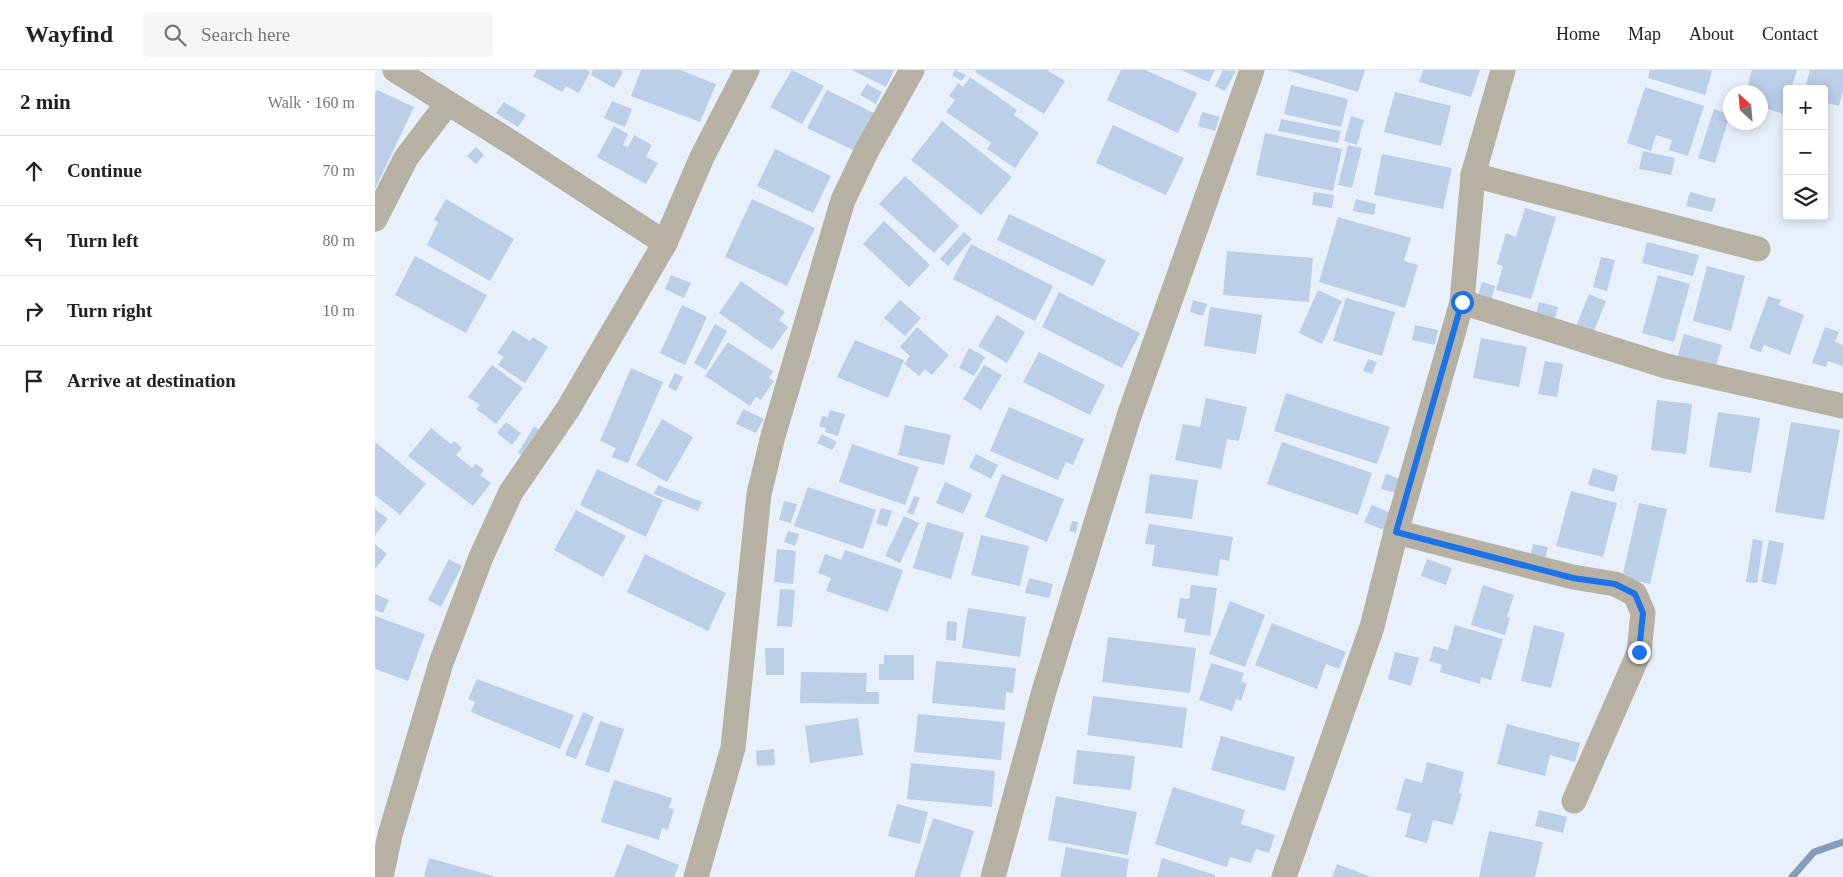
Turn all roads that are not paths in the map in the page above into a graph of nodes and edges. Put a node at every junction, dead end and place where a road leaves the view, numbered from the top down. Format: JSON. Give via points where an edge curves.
{"nodes":[{"id":1,"x":395,"y":70,"type":"edge"},
{"id":2,"x":747,"y":70,"type":"edge"},
{"id":3,"x":912,"y":70,"type":"edge"},
{"id":4,"x":1252,"y":70,"type":"edge"},
{"id":5,"x":1503,"y":70,"type":"edge"},
{"id":6,"x":447,"y":104,"type":"junction"},
{"id":7,"x":1473,"y":175,"type":"junction"},
{"id":8,"x":375,"y":220,"type":"edge"},
{"id":9,"x":665,"y":242,"type":"junction"},
{"id":10,"x":1758,"y":249,"type":"dead end"},
{"id":11,"x":1462,"y":302,"type":"junction"},
{"id":12,"x":1843,"y":406,"type":"edge"},
{"id":13,"x":1396,"y":532,"type":"junction"},
{"id":14,"x":1573,"y":801,"type":"dead end"},
{"id":15,"x":383,"y":832,"type":"edge"},
{"id":16,"x":381,"y":877,"type":"edge"},
{"id":17,"x":696,"y":877,"type":"edge"},
{"id":18,"x":993,"y":877,"type":"edge"},
{"id":19,"x":1284,"y":877,"type":"edge"}],
"edges":[{"from":1,"to":6,"type":"street"},
{"from":2,"to":9,"type":"street","via":[[702,157]]},
{"from":3,"to":17,"type":"street","via":[[843,200],[773,436],[759,494],[733,748]]},
{"from":4,"to":18,"type":"street","via":[[1129,416],[1044,691]]},
{"from":5,"to":7,"type":"street"},
{"from":6,"to":8,"type":"street","via":[[406,158]]},
{"from":6,"to":9,"type":"street"},
{"from":7,"to":10,"type":"street"},
{"from":7,"to":11,"type":"street"},
{"from":9,"to":15,"type":"street","via":[[568,408],[511,492],[441,663]]},
{"from":11,"to":12,"type":"street","via":[[1666,366]]},
{"from":11,"to":13,"type":"street"},
{"from":13,"to":14,"type":"street","via":[[1573,578],[1615,584],[1635,594],[1643,613],[1639,652]]},
{"from":13,"to":19,"type":"street","via":[[1372,627]]},
{"from":15,"to":16,"type":"street"}]}
